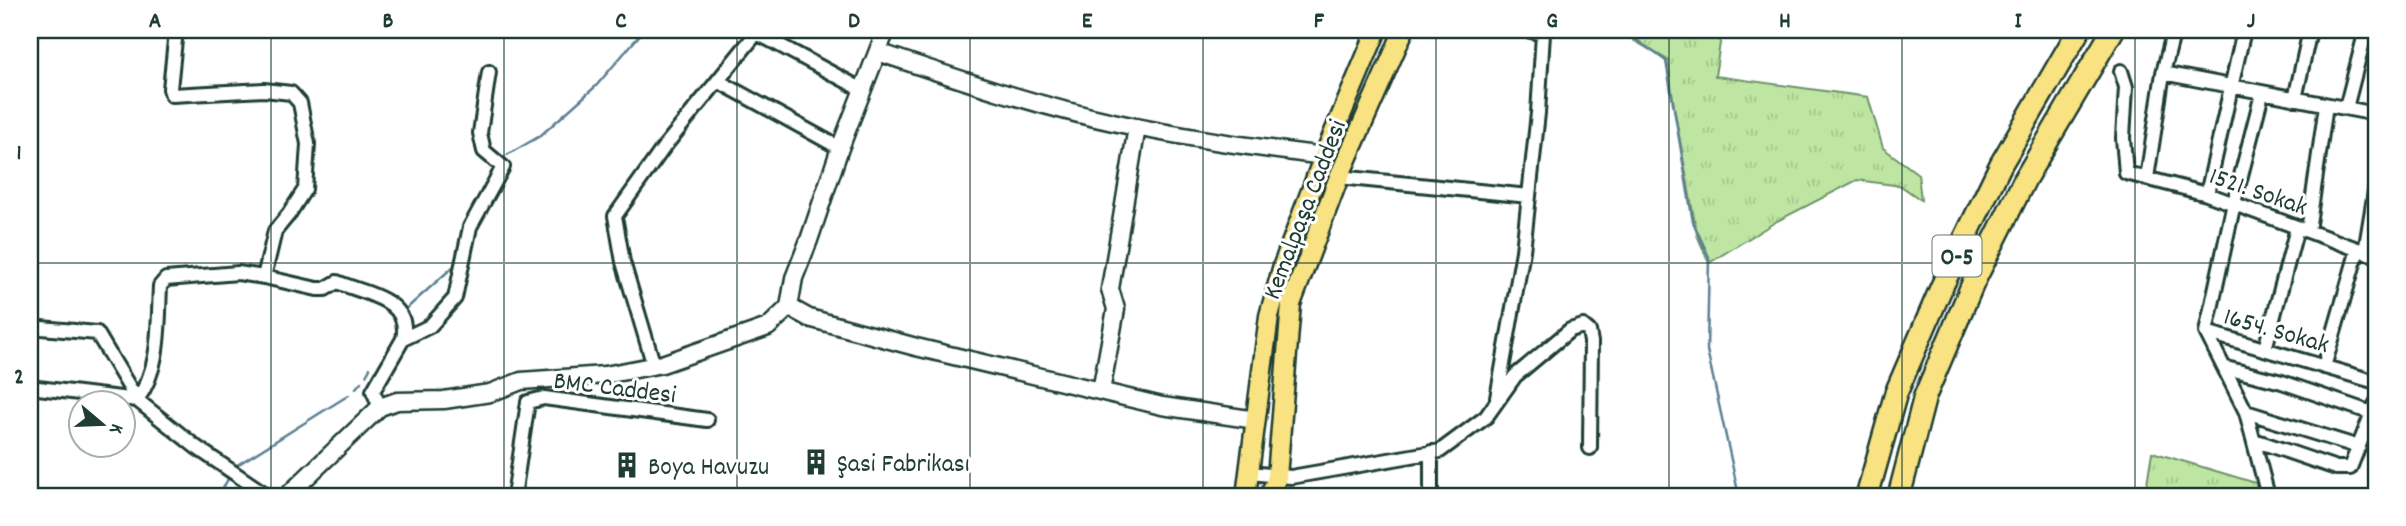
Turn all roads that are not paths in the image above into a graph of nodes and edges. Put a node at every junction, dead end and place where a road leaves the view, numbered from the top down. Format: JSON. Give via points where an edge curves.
{"nodes":[{"id":1,"x":176,"y":30,"type":"edge"},
{"id":2,"x":886,"y":30,"type":"edge"},
{"id":3,"x":1377,"y":30,"type":"edge"},
{"id":4,"x":1404,"y":30,"type":"edge"},
{"id":5,"x":1527,"y":30,"type":"edge"},
{"id":6,"x":2079,"y":30,"type":"edge"},
{"id":7,"x":2113,"y":30,"type":"edge"},
{"id":8,"x":2174,"y":30,"type":"edge"},
{"id":9,"x":2244,"y":30,"type":"edge"},
{"id":10,"x":2310,"y":30,"type":"edge"},
{"id":11,"x":2366,"y":30,"type":"edge"},
{"id":12,"x":758,"y":31,"type":"edge"},
{"id":13,"x":878,"y":52,"type":"junction"},
{"id":14,"x":2121,"y":71,"type":"dead end"},
{"id":15,"x":489,"y":72,"type":"dead end"},
{"id":16,"x":2163,"y":73,"type":"junction"},
{"id":17,"x":718,"y":81,"type":"junction"},
{"id":18,"x":2230,"y":87,"type":"junction"},
{"id":19,"x":863,"y":90,"type":"junction"},
{"id":20,"x":2262,"y":94,"type":"junction"},
{"id":21,"x":2295,"y":99,"type":"junction"},
{"id":22,"x":2326,"y":105,"type":"junction"},
{"id":23,"x":2346,"y":108,"type":"junction"},
{"id":24,"x":2376,"y":114,"type":"edge"},
{"id":25,"x":1137,"y":127,"type":"junction"},
{"id":26,"x":840,"y":148,"type":"junction"},
{"id":27,"x":1324,"y":156,"type":"junction"},
{"id":28,"x":1339,"y":177,"type":"junction"},
{"id":29,"x":2147,"y":178,"type":"junction"},
{"id":30,"x":2376,"y":185,"type":"edge"},
{"id":31,"x":2207,"y":194,"type":"junction"},
{"id":32,"x":1529,"y":196,"type":"junction"},
{"id":33,"x":2234,"y":203,"type":"junction"},
{"id":34,"x":2302,"y":229,"type":"junction"},
{"id":35,"x":2367,"y":252,"type":"edge"},
{"id":36,"x":264,"y":277,"type":"junction"},
{"id":37,"x":789,"y":307,"type":"junction"},
{"id":38,"x":30,"y":327,"type":"edge"},
{"id":39,"x":2206,"y":332,"type":"junction"},
{"id":40,"x":403,"y":339,"type":"junction"},
{"id":41,"x":2265,"y":349,"type":"junction"},
{"id":42,"x":654,"y":366,"type":"junction"},
{"id":43,"x":2324,"y":366,"type":"junction"},
{"id":44,"x":2226,"y":368,"type":"junction"},
{"id":45,"x":2376,"y":382,"type":"edge"},
{"id":46,"x":30,"y":387,"type":"edge"},
{"id":47,"x":1101,"y":391,"type":"junction"},
{"id":48,"x":137,"y":400,"type":"junction"},
{"id":49,"x":1496,"y":402,"type":"junction"},
{"id":50,"x":380,"y":407,"type":"junction"},
{"id":51,"x":2374,"y":408,"type":"edge"},
{"id":52,"x":2246,"y":412,"type":"junction"},
{"id":53,"x":707,"y":420,"type":"dead end"},
{"id":54,"x":1256,"y":420,"type":"junction"},
{"id":55,"x":2254,"y":440,"type":"junction"},
{"id":56,"x":2359,"y":447,"type":"junction"},
{"id":57,"x":1590,"y":448,"type":"dead end"},
{"id":58,"x":1431,"y":452,"type":"junction"},
{"id":59,"x":1250,"y":473,"type":"junction"},
{"id":60,"x":1277,"y":477,"type":"junction"},
{"id":61,"x":268,"y":496,"type":"edge"},
{"id":62,"x":287,"y":496,"type":"edge"},
{"id":63,"x":514,"y":496,"type":"edge"},
{"id":64,"x":1245,"y":496,"type":"edge"},
{"id":65,"x":1270,"y":496,"type":"edge"},
{"id":66,"x":1431,"y":496,"type":"edge"},
{"id":67,"x":1867,"y":496,"type":"edge"},
{"id":68,"x":1899,"y":496,"type":"edge"},
{"id":69,"x":2269,"y":496,"type":"edge"}],
"edges":[{"from":1,"to":36,"type":"street","via":[[172,95],[264,90],[291,93],[300,103],[308,144],[305,189],[275,231]]},
{"from":2,"to":13,"type":"street"},
{"from":3,"to":27,"type":"main road","name":"Kemalpaşa Caddesi"},
{"from":4,"to":28,"type":"main road","name":"Kemalpaşa Caddesi"},
{"from":5,"to":32,"type":"street","via":[[1543,34]]},
{"from":6,"to":67,"type":"highway","number":"O-5","via":[[2001,164],[1942,286],[1896,393]]},
{"from":7,"to":68,"type":"highway","number":"O-5","via":[[2025,179],[1974,281],[1925,396]]},
{"from":8,"to":16,"type":"street"},
{"from":9,"to":18,"type":"street"},
{"from":10,"to":21,"type":"street"},
{"from":11,"to":23,"type":"street"},
{"from":12,"to":17,"type":"street"},
{"from":12,"to":19,"type":"street"},
{"from":13,"to":19,"type":"street"},
{"from":13,"to":25,"type":"street"},
{"from":14,"to":29,"type":"street","name":"1521. Sokak","via":[[2126,87],[2126,173]]},
{"from":15,"to":40,"type":"street","via":[[480,133],[484,151],[503,167],[470,228],[456,298],[430,326]]},
{"from":16,"to":18,"type":"street"},
{"from":16,"to":29,"type":"street"},
{"from":17,"to":26,"type":"street"},
{"from":17,"to":42,"type":"street","via":[[615,216],[623,262]]},
{"from":18,"to":20,"type":"street"},
{"from":18,"to":31,"type":"street"},
{"from":19,"to":26,"type":"street"},
{"from":20,"to":21,"type":"street"},
{"from":20,"to":33,"type":"street"},
{"from":21,"to":22,"type":"street"},
{"from":22,"to":23,"type":"street"},
{"from":22,"to":34,"type":"street"},
{"from":23,"to":24,"type":"street"},
{"from":25,"to":27,"type":"street"},
{"from":25,"to":47,"type":"street","via":[[1110,289],[1116,309]]},
{"from":26,"to":37,"type":"street","via":[[794,278]]},
{"from":27,"to":54,"type":"main road","name":"Kemalpaşa Caddesi","via":[[1269,316]]},
{"from":28,"to":32,"type":"street"},
{"from":28,"to":60,"type":"main road","name":"Kemalpaşa Caddesi","via":[[1291,304]]},
{"from":29,"to":31,"type":"street","name":"1521. Sokak"},
{"from":30,"to":35,"type":"street"},
{"from":31,"to":33,"type":"street","name":"1521. Sokak"},
{"from":32,"to":49,"type":"street"},
{"from":33,"to":34,"type":"street","name":"1521. Sokak"},
{"from":33,"to":39,"type":"street"},
{"from":34,"to":35,"type":"street","name":"1521. Sokak"},
{"from":34,"to":41,"type":"street"},
{"from":35,"to":43,"type":"street"},
{"from":36,"to":40,"type":"street","via":[[317,289],[337,282],[381,299],[403,316]]},
{"from":36,"to":48,"type":"street","via":[[238,273],[166,279],[160,286],[157,348],[149,383]]},
{"from":37,"to":42,"type":"street","via":[[768,327]]},
{"from":37,"to":47,"type":"street","via":[[809,318]]},
{"from":38,"to":48,"type":"street","via":[[97,333]]},
{"from":39,"to":41,"type":"street","name":"1654. Sokak"},
{"from":39,"to":44,"type":"street"},
{"from":40,"to":50,"type":"street","via":[[373,391]]},
{"from":41,"to":43,"type":"street","name":"1654. Sokak"},
{"from":42,"to":50,"type":"street","via":[[605,375],[521,380],[489,393],[397,401]]},
{"from":43,"to":45,"type":"street","name":"1654. Sokak"},
{"from":44,"to":51,"type":"street"},
{"from":44,"to":52,"type":"street"},
{"from":46,"to":48,"type":"street"},
{"from":47,"to":54,"type":"street","via":[[1162,406]]},
{"from":48,"to":61,"type":"street"},
{"from":49,"to":57,"type":"street","via":[[1515,376],[1570,330],[1583,326],[1590,331],[1591,342]]},
{"from":49,"to":58,"type":"street","via":[[1486,417],[1440,451]]},
{"from":50,"to":62,"type":"street"},
{"from":51,"to":56,"type":"street"},
{"from":52,"to":55,"type":"street"},
{"from":52,"to":56,"type":"street"},
{"from":53,"to":63,"type":"street","name":"BMC Caddesi","via":[[544,398],[528,402]]},
{"from":54,"to":59,"type":"main road","name":"Kemalpaşa Caddesi"},
{"from":55,"to":56,"type":"street","via":[[2336,468],[2350,468]]},
{"from":55,"to":69,"type":"street"},
{"from":58,"to":60,"type":"street"},
{"from":58,"to":66,"type":"street"},
{"from":59,"to":60,"type":"street"},
{"from":59,"to":64,"type":"main road","name":"Kemalpaşa Caddesi"},
{"from":60,"to":65,"type":"main road","name":"Kemalpaşa Caddesi"}]}
